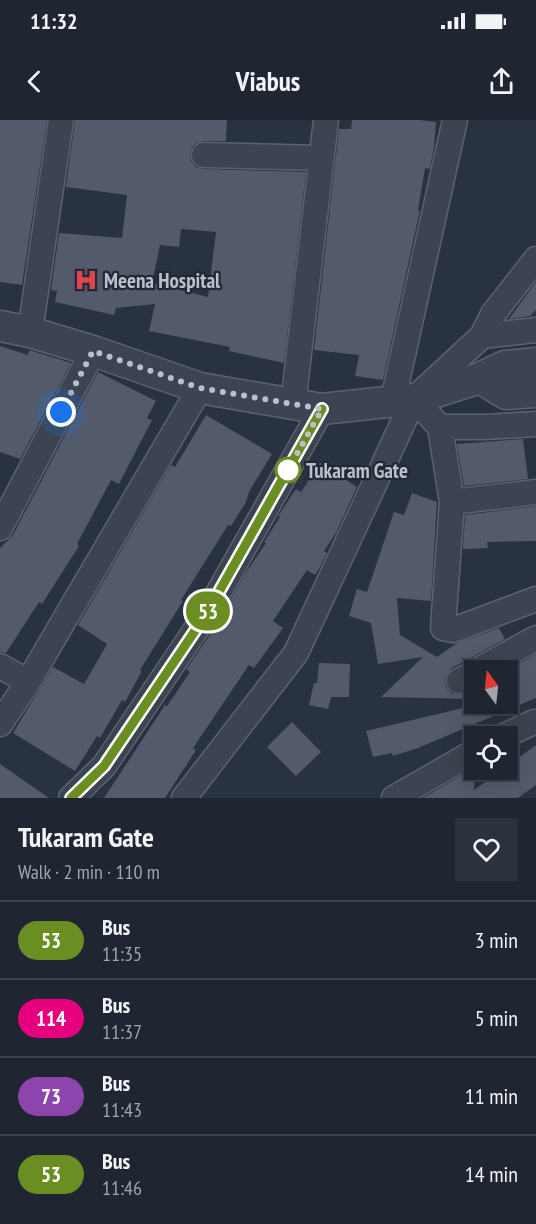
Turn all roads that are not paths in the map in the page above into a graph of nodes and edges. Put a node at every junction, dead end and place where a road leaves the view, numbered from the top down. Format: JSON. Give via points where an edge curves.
{"nodes":[{"id":1,"x":61,"y":120,"type":"edge"},
{"id":2,"x":326,"y":120,"type":"edge"},
{"id":3,"x":455,"y":120,"type":"edge"},
{"id":4,"x":204,"y":155,"type":"dead end"},
{"id":5,"x":322,"y":158,"type":"junction"},
{"id":6,"x":536,"y":259,"type":"edge"},
{"id":7,"x":0,"y":326,"type":"edge"},
{"id":8,"x":534,"y":328,"type":"edge"},
{"id":9,"x":30,"y":332,"type":"junction"},
{"id":10,"x":482,"y":336,"type":"junction"},
{"id":11,"x":93,"y":351,"type":"junction"},
{"id":12,"x":536,"y":363,"type":"edge"},
{"id":13,"x":480,"y":378,"type":"junction"},
{"id":14,"x":200,"y":388,"type":"junction"},
{"id":15,"x":536,"y":392,"type":"edge"},
{"id":16,"x":404,"y":399,"type":"junction"},
{"id":17,"x":293,"y":405,"type":"junction"},
{"id":18,"x":322,"y":409,"type":"junction"},
{"id":19,"x":536,"y":424,"type":"edge"},
{"id":20,"x":440,"y":427,"type":"junction"},
{"id":21,"x":10,"y":491,"type":"edge"},
{"id":22,"x":536,"y":492,"type":"edge"},
{"id":23,"x":452,"y":502,"type":"junction"},
{"id":24,"x":0,"y":528,"type":"edge"},
{"id":25,"x":536,"y":599,"type":"edge"},
{"id":26,"x":536,"y":638,"type":"edge"},
{"id":27,"x":497,"y":660,"type":"edge"},
{"id":28,"x":0,"y":666,"type":"edge"},
{"id":29,"x":28,"y":682,"type":"junction"},
{"id":30,"x":535,"y":723,"type":"edge"},
{"id":31,"x":0,"y":724,"type":"edge"},
{"id":32,"x":518,"y":730,"type":"edge"},
{"id":33,"x":464,"y":758,"type":"edge"},
{"id":34,"x":71,"y":798,"type":"edge"},
{"id":35,"x":184,"y":798,"type":"edge"},
{"id":36,"x":394,"y":798,"type":"edge"}],
"edges":[{"from":1,"to":9,"type":"street"},
{"from":2,"to":5,"type":"street"},
{"from":3,"to":16,"type":"street"},
{"from":4,"to":5,"type":"street"},
{"from":5,"to":17,"type":"street"},
{"from":6,"to":10,"type":"street","via":[[493,314]]},
{"from":7,"to":9,"type":"street"},
{"from":8,"to":10,"type":"street"},
{"from":9,"to":11,"type":"street"},
{"from":10,"to":16,"type":"street"},
{"from":11,"to":14,"type":"street"},
{"from":11,"to":21,"type":"street"},
{"from":12,"to":13,"type":"street","via":[[505,366]]},
{"from":13,"to":15,"type":"street","via":[[506,394]]},
{"from":13,"to":16,"type":"street"},
{"from":14,"to":17,"type":"street"},
{"from":14,"to":29,"type":"street"},
{"from":16,"to":18,"type":"street"},
{"from":16,"to":20,"type":"street"},
{"from":16,"to":35,"type":"street","via":[[296,653]]},
{"from":17,"to":18,"type":"street"},
{"from":18,"to":34,"type":"street","via":[[207,613],[104,766]]},
{"from":19,"to":20,"type":"street"},
{"from":20,"to":23,"type":"street"},
{"from":21,"to":24,"type":"street"},
{"from":22,"to":23,"type":"street"},
{"from":23,"to":25,"type":"street","via":[[443,628],[453,630]]},
{"from":26,"to":27,"type":"street"},
{"from":28,"to":29,"type":"street"},
{"from":29,"to":31,"type":"street"},
{"from":30,"to":32,"type":"street"},
{"from":33,"to":36,"type":"street"}]}
